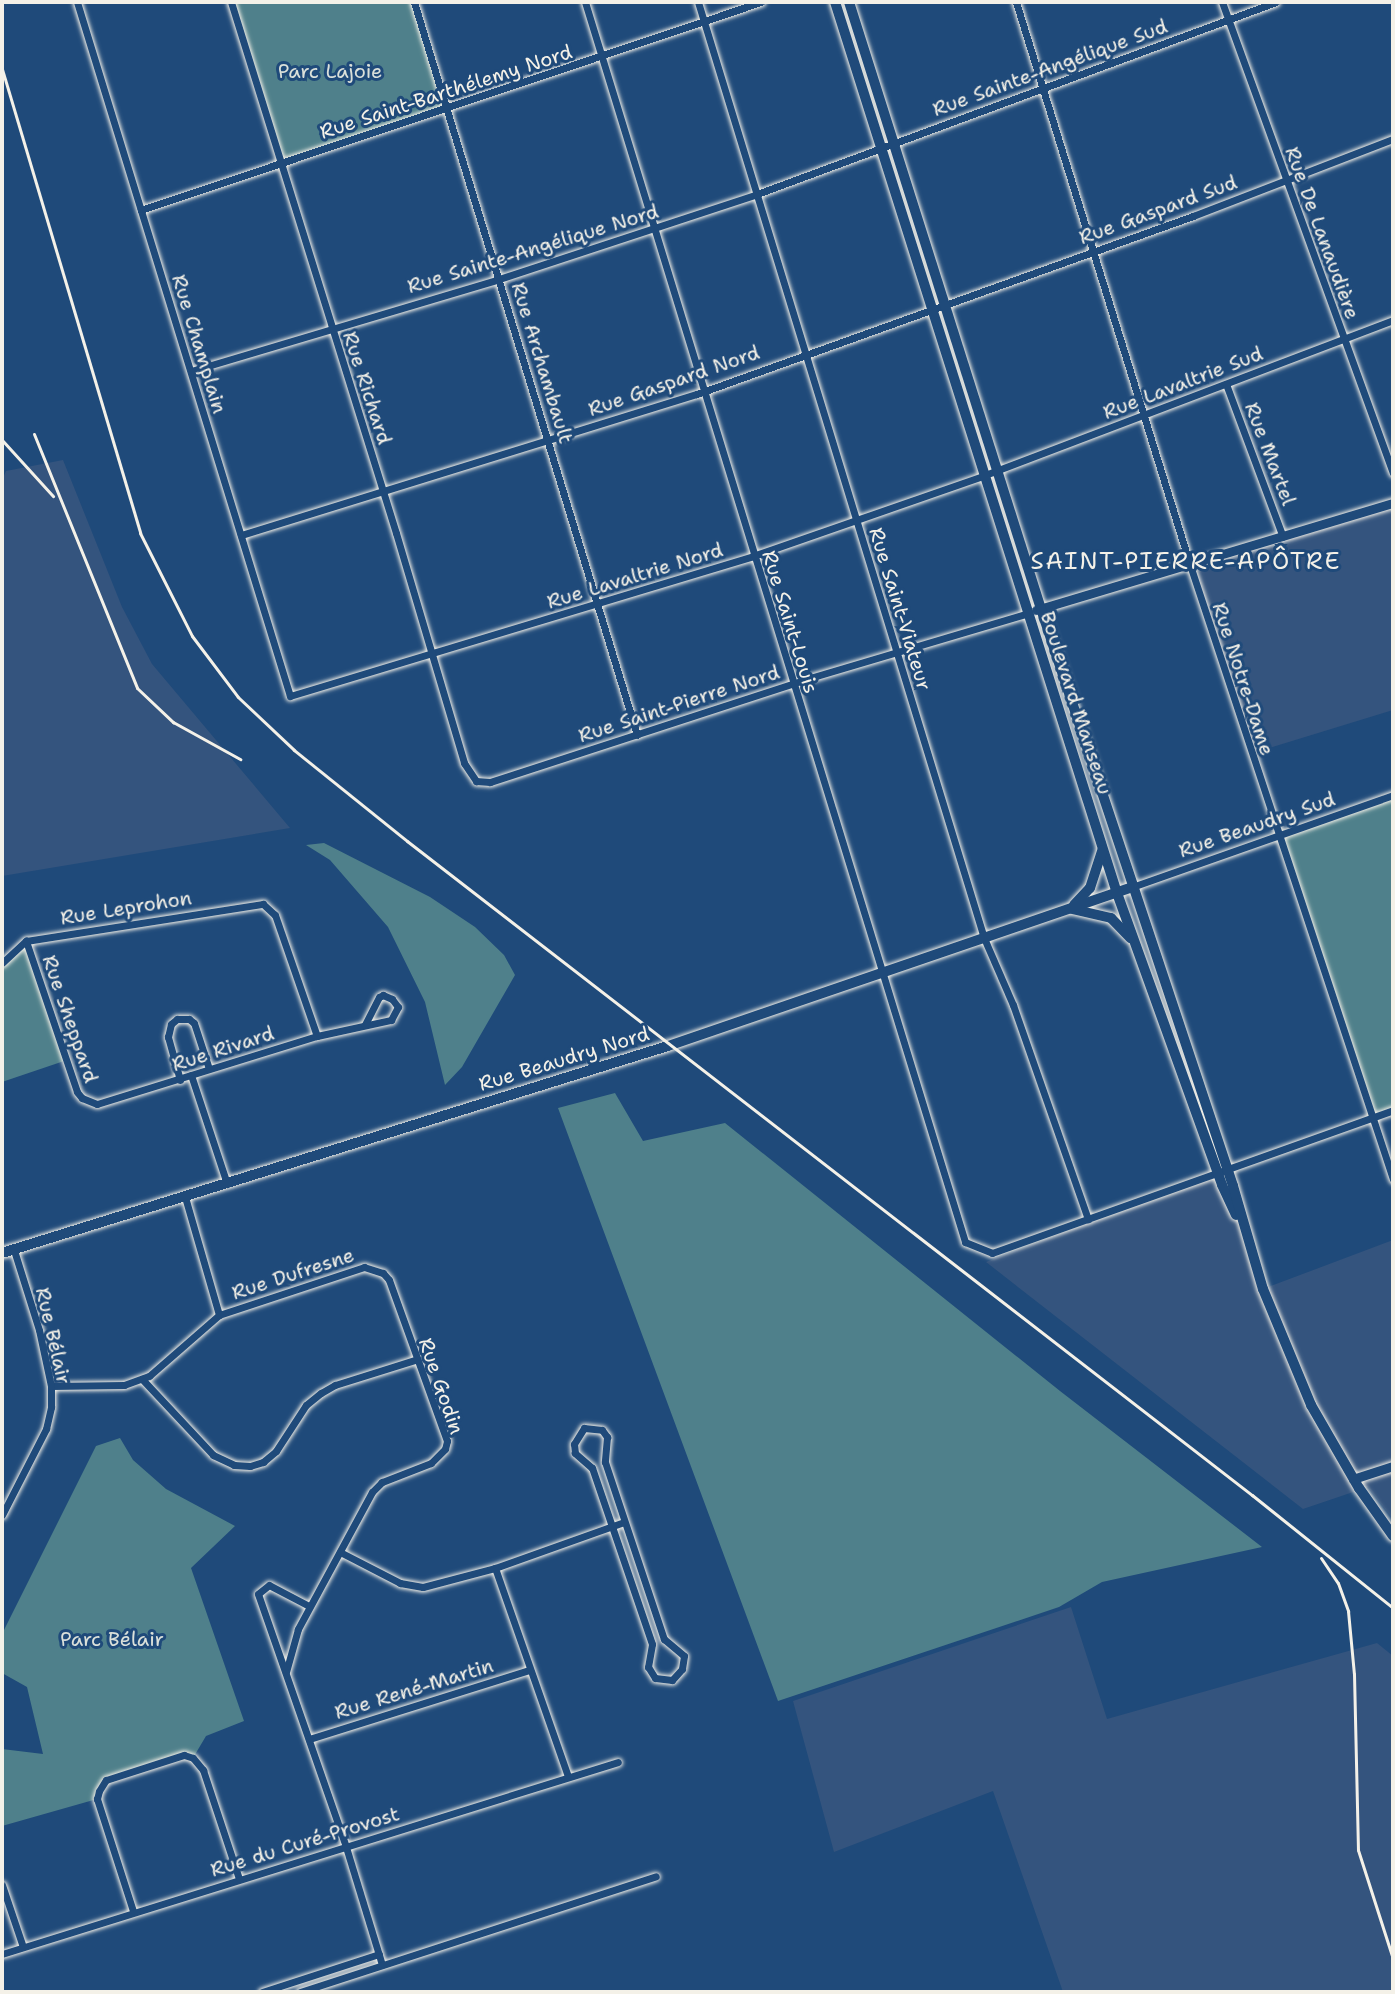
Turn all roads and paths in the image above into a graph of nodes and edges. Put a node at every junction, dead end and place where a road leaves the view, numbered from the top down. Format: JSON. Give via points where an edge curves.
{"nodes":[{"id":1,"x":77,"y":2,"type":"edge"},
{"id":2,"x":231,"y":2,"type":"edge"},
{"id":3,"x":414,"y":2,"type":"edge"},
{"id":4,"x":585,"y":2,"type":"edge"},
{"id":5,"x":698,"y":2,"type":"edge"},
{"id":6,"x":761,"y":2,"type":"edge"},
{"id":7,"x":835,"y":2,"type":"edge"},
{"id":8,"x":849,"y":2,"type":"edge"},
{"id":9,"x":1016,"y":2,"type":"edge"},
{"id":10,"x":1222,"y":2,"type":"edge"},
{"id":11,"x":1276,"y":2,"type":"edge"},
{"id":12,"x":1228,"y":19,"type":"junction"},
{"id":13,"x":704,"y":22,"type":"junction"},
{"id":14,"x":601,"y":57,"type":"junction"},
{"id":15,"x":1042,"y":86,"type":"junction"},
{"id":16,"x":446,"y":109,"type":"junction"},
{"id":17,"x":1393,"y":139,"type":"edge"},
{"id":18,"x":892,"y":144,"type":"junction"},
{"id":19,"x":881,"y":148,"type":"junction"},
{"id":20,"x":281,"y":163,"type":"junction"},
{"id":21,"x":1287,"y":180,"type":"junction"},
{"id":22,"x":757,"y":194,"type":"junction"},
{"id":23,"x":141,"y":210,"type":"junction"},
{"id":24,"x":653,"y":228,"type":"junction"},
{"id":25,"x":1093,"y":250,"type":"junction"},
{"id":26,"x":499,"y":279,"type":"junction"},
{"id":27,"x":944,"y":303,"type":"junction"},
{"id":28,"x":932,"y":308,"type":"junction"},
{"id":29,"x":1393,"y":320,"type":"edge"},
{"id":30,"x":331,"y":327,"type":"junction"},
{"id":31,"x":1343,"y":339,"type":"junction"},
{"id":32,"x":805,"y":352,"type":"junction"},
{"id":33,"x":191,"y":371,"type":"junction"},
{"id":34,"x":1226,"y":384,"type":"junction"},
{"id":35,"x":703,"y":392,"type":"junction"},
{"id":36,"x":1144,"y":415,"type":"junction"},
{"id":37,"x":548,"y":439,"type":"junction"},
{"id":38,"x":997,"y":470,"type":"junction"},
{"id":39,"x":1393,"y":473,"type":"edge"},
{"id":40,"x":985,"y":475,"type":"junction"},
{"id":41,"x":382,"y":491,"type":"junction"},
{"id":42,"x":1393,"y":503,"type":"edge"},
{"id":43,"x":856,"y":519,"type":"junction"},
{"id":44,"x":241,"y":535,"type":"junction"},
{"id":45,"x":1283,"y":537,"type":"junction"},
{"id":46,"x":753,"y":556,"type":"junction"},
{"id":47,"x":1190,"y":565,"type":"junction"},
{"id":48,"x":598,"y":605,"type":"junction"},
{"id":49,"x":1041,"y":609,"type":"junction"},
{"id":50,"x":1029,"y":613,"type":"junction"},
{"id":51,"x":897,"y":652,"type":"junction"},
{"id":52,"x":433,"y":655,"type":"junction"},
{"id":53,"x":792,"y":684,"type":"junction"},
{"id":54,"x":290,"y":696,"type":"joint"},
{"id":55,"x":637,"y":735,"type":"junction"},
{"id":56,"x":476,"y":781,"type":"joint"},
{"id":57,"x":1393,"y":795,"type":"edge"},
{"id":58,"x":1277,"y":835,"type":"junction"},
{"id":59,"x":1103,"y":844,"type":"junction"},
{"id":60,"x":1132,"y":887,"type":"junction"},
{"id":61,"x":1117,"y":893,"type":"junction"},
{"id":62,"x":1070,"y":909,"type":"junction"},
{"id":63,"x":984,"y":938,"type":"junction"},
{"id":64,"x":26,"y":941,"type":"junction"},
{"id":65,"x":1139,"y":949,"type":"junction"},
{"id":66,"x":2,"y":963,"type":"edge"},
{"id":67,"x":882,"y":972,"type":"junction"},
{"id":68,"x":365,"y":1025,"type":"junction"},
{"id":69,"x":317,"y":1036,"type":"junction"},
{"id":70,"x":209,"y":1069,"type":"junction"},
{"id":71,"x":191,"y":1075,"type":"junction"},
{"id":72,"x":180,"y":1080,"type":"junction"},
{"id":73,"x":90,"y":1102,"type":"joint"},
{"id":74,"x":1393,"y":1110,"type":"edge"},
{"id":75,"x":1371,"y":1117,"type":"junction"},
{"id":76,"x":1223,"y":1172,"type":"junction"},
{"id":77,"x":1393,"y":1179,"type":"edge"},
{"id":78,"x":227,"y":1184,"type":"junction"},
{"id":79,"x":185,"y":1197,"type":"junction"},
{"id":80,"x":1088,"y":1219,"type":"junction"},
{"id":81,"x":14,"y":1250,"type":"junction"},
{"id":82,"x":2,"y":1253,"type":"edge"},
{"id":83,"x":376,"y":1270,"type":"joint"},
{"id":84,"x":219,"y":1315,"type":"junction"},
{"id":85,"x":415,"y":1360,"type":"junction"},
{"id":86,"x":142,"y":1379,"type":"junction"},
{"id":87,"x":51,"y":1386,"type":"junction"},
{"id":88,"x":1393,"y":1466,"type":"edge"},
{"id":89,"x":1353,"y":1479,"type":"junction"},
{"id":90,"x":2,"y":1515,"type":"edge"},
{"id":91,"x":624,"y":1522,"type":"junction"},
{"id":92,"x":612,"y":1527,"type":"junction"},
{"id":93,"x":1393,"y":1536,"type":"edge"},
{"id":94,"x":340,"y":1552,"type":"junction"},
{"id":95,"x":495,"y":1568,"type":"junction"},
{"id":96,"x":309,"y":1606,"type":"junction"},
{"id":97,"x":529,"y":1670,"type":"junction"},
{"id":98,"x":286,"y":1672,"type":"junction"},
{"id":99,"x":309,"y":1739,"type":"junction"},
{"id":100,"x":618,"y":1762,"type":"dead end"},
{"id":101,"x":568,"y":1777,"type":"junction"},
{"id":102,"x":346,"y":1847,"type":"junction"},
{"id":103,"x":656,"y":1876,"type":"dead end"},
{"id":104,"x":239,"y":1879,"type":"junction"},
{"id":105,"x":2,"y":1885,"type":"edge"},
{"id":106,"x":133,"y":1911,"type":"junction"},
{"id":107,"x":23,"y":1947,"type":"junction"},
{"id":108,"x":2,"y":1954,"type":"edge"},
{"id":109,"x":379,"y":1954,"type":"junction"},
{"id":110,"x":382,"y":1965,"type":"junction"},
{"id":111,"x":262,"y":1992,"type":"edge"},
{"id":112,"x":300,"y":1992,"type":"edge"}],
"edges":[{"from":1,"to":23,"type":"street","name":"Rue Champlain"},
{"from":2,"to":20,"type":"street","name":"Rue Richard"},
{"from":3,"to":16,"type":"street","name":"Rue Archambault"},
{"from":4,"to":14,"type":"street","name":"Rue Saint-Louis"},
{"from":5,"to":13,"type":"street","name":"Rue Saint-Viateur"},
{"from":6,"to":13,"type":"street","name":"Rue Saint-Barthélemy Nord"},
{"from":7,"to":19,"type":"main road","name":"Boulevard Manseau"},
{"from":8,"to":18,"type":"main road","name":"Boulevard Manseau"},
{"from":9,"to":15,"type":"street","name":"Rue Notre-Dame"},
{"from":10,"to":12,"type":"street","name":"Rue De Lanaudière"},
{"from":11,"to":12,"type":"street","name":"Rue Sainte-Angélique Sud"},
{"from":12,"to":15,"type":"street","name":"Rue Sainte-Angélique Sud"},
{"from":12,"to":21,"type":"street","name":"Rue De Lanaudière"},
{"from":13,"to":14,"type":"street","name":"Rue Saint-Barthélemy Nord"},
{"from":13,"to":22,"type":"street","name":"Rue Saint-Viateur"},
{"from":14,"to":16,"type":"street","name":"Rue Saint-Barthélemy Nord"},
{"from":14,"to":24,"type":"street","name":"Rue Saint-Louis"},
{"from":15,"to":18,"type":"street","name":"Rue Sainte-Angélique Sud"},
{"from":15,"to":25,"type":"street","name":"Rue Notre-Dame"},
{"from":16,"to":20,"type":"street","name":"Rue Saint-Barthélemy Nord"},
{"from":16,"to":26,"type":"street","name":"Rue Archambault"},
{"from":17,"to":21,"type":"street","name":"Rue Gaspard Sud"},
{"from":18,"to":19,"type":"street","name":"Rue Sainte-Angélique Sud"},
{"from":18,"to":27,"type":"main road","name":"Boulevard Manseau"},
{"from":19,"to":22,"type":"street","name":"Rue Sainte-Angélique Nord"},
{"from":19,"to":28,"type":"main road","name":"Boulevard Manseau"},
{"from":20,"to":23,"type":"street","name":"Rue Saint-Barthélemy Nord"},
{"from":20,"to":30,"type":"street","name":"Rue Richard"},
{"from":21,"to":25,"type":"street","name":"Rue Gaspard Sud"},
{"from":21,"to":31,"type":"street","name":"Rue De Lanaudière"},
{"from":22,"to":24,"type":"street","name":"Rue Sainte-Angélique Nord"},
{"from":22,"to":32,"type":"street","name":"Rue Saint-Viateur"},
{"from":23,"to":33,"type":"street","name":"Rue Champlain"},
{"from":24,"to":26,"type":"street","name":"Rue Sainte-Angélique Nord"},
{"from":24,"to":35,"type":"street","name":"Rue Saint-Louis"},
{"from":25,"to":27,"type":"street","name":"Rue Gaspard Sud"},
{"from":25,"to":36,"type":"street","name":"Rue Notre-Dame"},
{"from":26,"to":30,"type":"street","name":"Rue Sainte-Angélique Nord"},
{"from":26,"to":37,"type":"street","name":"Rue Archambault"},
{"from":27,"to":28,"type":"street","name":"Rue Gaspard Sud"},
{"from":27,"to":38,"type":"main road","name":"Boulevard Manseau"},
{"from":28,"to":32,"type":"street","name":"Rue Gaspard Nord"},
{"from":28,"to":40,"type":"main road","name":"Boulevard Manseau"},
{"from":29,"to":31,"type":"street","name":"Rue Lavaltrie Sud"},
{"from":30,"to":33,"type":"street","name":"Rue Sainte-Angélique Nord"},
{"from":30,"to":41,"type":"street","name":"Rue Richard"},
{"from":31,"to":34,"type":"street","name":"Rue Lavaltrie Sud"},
{"from":31,"to":39,"type":"street","name":"Rue De Lanaudière"},
{"from":32,"to":35,"type":"street","name":"Rue Gaspard Nord"},
{"from":32,"to":43,"type":"street","name":"Rue Saint-Viateur"},
{"from":33,"to":44,"type":"street","name":"Rue Champlain"},
{"from":34,"to":36,"type":"street","name":"Rue Lavaltrie Sud"},
{"from":34,"to":45,"type":"street","name":"Rue Martel"},
{"from":35,"to":37,"type":"street","name":"Rue Gaspard Nord"},
{"from":35,"to":46,"type":"street","name":"Rue Saint-Louis"},
{"from":36,"to":38,"type":"street","name":"Rue Lavaltrie Sud"},
{"from":36,"to":47,"type":"street","name":"Rue Notre-Dame"},
{"from":37,"to":41,"type":"street","name":"Rue Gaspard Nord"},
{"from":37,"to":48,"type":"street","name":"Rue Archambault"},
{"from":38,"to":40,"type":"street","name":"Rue Lavaltrie Sud"},
{"from":38,"to":49,"type":"main road","name":"Boulevard Manseau"},
{"from":40,"to":43,"type":"street","name":"Rue Lavaltrie Nord"},
{"from":40,"to":50,"type":"main road","name":"Boulevard Manseau"},
{"from":41,"to":44,"type":"street","name":"Rue Gaspard Nord"},
{"from":41,"to":52,"type":"street","name":"Rue Richard"},
{"from":42,"to":45,"type":"street"},
{"from":43,"to":46,"type":"street","name":"Rue Lavaltrie Nord"},
{"from":43,"to":51,"type":"street","name":"Rue Saint-Viateur"},
{"from":44,"to":54,"type":"street","name":"Rue Champlain"},
{"from":45,"to":47,"type":"street"},
{"from":46,"to":48,"type":"street","name":"Rue Lavaltrie Nord"},
{"from":46,"to":53,"type":"street","name":"Rue Saint-Louis"},
{"from":47,"to":49,"type":"street"},
{"from":47,"to":58,"type":"street","name":"Rue Notre-Dame"},
{"from":48,"to":52,"type":"street","name":"Rue Lavaltrie Nord"},
{"from":48,"to":55,"type":"street","name":"Rue Archambault"},
{"from":49,"to":50,"type":"street"},
{"from":49,"to":60,"type":"main road","name":"Boulevard Manseau"},
{"from":50,"to":51,"type":"street","name":"Rue Saint-Pierre Nord"},
{"from":50,"to":59,"type":"main road","name":"Boulevard Manseau"},
{"from":51,"to":53,"type":"street","name":"Rue Saint-Pierre Nord"},
{"from":51,"to":63,"type":"street","name":"Rue Saint-Viateur"},
{"from":52,"to":54,"type":"street","name":"Rue Lavaltrie Nord"},
{"from":52,"to":56,"type":"street","name":"Rue Richard","via":[[464,763]]},
{"from":53,"to":55,"type":"street","name":"Rue Saint-Pierre Nord"},
{"from":53,"to":67,"type":"street","name":"Rue Saint-Louis"},
{"from":55,"to":56,"type":"street","name":"Rue Saint-Pierre Nord","via":[[490,782]]},
{"from":57,"to":58,"type":"street","name":"Rue Beaudry Sud"},
{"from":58,"to":60,"type":"street","name":"Rue Beaudry Sud"},
{"from":58,"to":75,"type":"street","name":"Rue Notre-Dame"},
{"from":59,"to":61,"type":"main road","name":"Boulevard Manseau"},
{"from":59,"to":62,"type":"main road","via":[[1094,879]]},
{"from":60,"to":61,"type":"main road","name":"Rue Beaudry Nord"},
{"from":60,"to":76,"type":"main road","name":"Boulevard Manseau"},
{"from":61,"to":62,"type":"main road","name":"Rue Beaudry Nord"},
{"from":61,"to":65,"type":"main road","name":"Boulevard Manseau"},
{"from":62,"to":63,"type":"main road","name":"Rue Beaudry Nord"},
{"from":62,"to":65,"type":"main road","via":[[1111,918]]},
{"from":63,"to":67,"type":"main road","name":"Rue Beaudry Nord"},
{"from":63,"to":80,"type":"street","name":"Rue Saint-Viateur"},
{"from":64,"to":66,"type":"street"},
{"from":64,"to":69,"type":"street","name":"Rue Leprohon","via":[[263,904],[275,915]]},
{"from":64,"to":73,"type":"street","name":"Rue Sheppard","via":[[77,1092]]},
{"from":65,"to":76,"type":"main road","name":"Boulevard Manseau"},
{"from":67,"to":78,"type":"main road","name":"Rue Beaudry Nord","via":[[668,1046]]},
{"from":67,"to":80,"type":"street","name":"Rue Saint-Louis","via":[[965,1242],[992,1253]]},
{"from":68,"to":68,"type":"street","name":"Rue Rivard","via":[[379,997],[392,999],[398,1007],[395,1016]]},
{"from":68,"to":69,"type":"street","name":"Rue Rivard"},
{"from":69,"to":70,"type":"street","name":"Rue Rivard"},
{"from":70,"to":71,"type":"street","name":"Rue Rivard"},
{"from":70,"to":72,"type":"street","via":[[200,1031],[189,1019],[177,1019],[168,1037]]},
{"from":71,"to":72,"type":"street","name":"Rue Rivard"},
{"from":71,"to":78,"type":"street"},
{"from":72,"to":73,"type":"street","name":"Rue Rivard"},
{"from":74,"to":75,"type":"street"},
{"from":75,"to":76,"type":"street"},
{"from":75,"to":77,"type":"street","name":"Rue Notre-Dame"},
{"from":76,"to":80,"type":"street"},
{"from":76,"to":89,"type":"main road","name":"Boulevard Manseau","via":[[1291,1361]]},
{"from":78,"to":79,"type":"main road","name":"Rue Beaudry Nord"},
{"from":79,"to":81,"type":"main road","name":"Rue Beaudry Nord"},
{"from":79,"to":84,"type":"street"},
{"from":81,"to":82,"type":"main road","name":"Rue Beaudry Nord"},
{"from":81,"to":87,"type":"street","name":"Rue Bélair"},
{"from":83,"to":84,"type":"street","name":"Rue Dufresne","via":[[364,1267]]},
{"from":83,"to":85,"type":"street","name":"Rue Godin","via":[[389,1280]]},
{"from":84,"to":86,"type":"street","name":"Rue Dufresne"},
{"from":85,"to":86,"type":"street","via":[[321,1393],[306,1405],[276,1451],[250,1466],[213,1455]]},
{"from":85,"to":94,"type":"street","name":"Rue Godin","via":[[447,1441],[445,1449],[431,1463],[378,1484]]},
{"from":86,"to":87,"type":"street","name":"Rue Dufresne","via":[[124,1385]]},
{"from":87,"to":90,"type":"street","name":"Rue Bélair","via":[[46,1429]]},
{"from":88,"to":89,"type":"street"},
{"from":89,"to":93,"type":"main road","name":"Boulevard Manseau"},
{"from":91,"to":92,"type":"street"},
{"from":91,"to":92,"type":"street","via":[[605,1462],[607,1437],[602,1430],[584,1428],[575,1453],[592,1468]]},
{"from":91,"to":92,"type":"street","via":[[664,1639],[684,1656],[682,1669],[672,1680],[655,1678],[648,1667],[652,1644]]},
{"from":92,"to":95,"type":"street"},
{"from":94,"to":95,"type":"street","via":[[400,1583],[423,1587]]},
{"from":94,"to":96,"type":"street","name":"Rue Godin"},
{"from":95,"to":97,"type":"street"},
{"from":96,"to":98,"type":"street","name":"Rue Godin","via":[[292,1642]]},
{"from":96,"to":98,"type":"street","via":[[269,1585],[258,1594]]},
{"from":97,"to":99,"type":"street","name":"Rue René-Martin"},
{"from":97,"to":101,"type":"street"},
{"from":98,"to":99,"type":"street"},
{"from":99,"to":102,"type":"street"},
{"from":100,"to":101,"type":"street","name":"Rue du Curé-Provost"},
{"from":101,"to":102,"type":"street","name":"Rue du Curé-Provost"},
{"from":102,"to":104,"type":"street","name":"Rue du Curé-Provost"},
{"from":102,"to":109,"type":"street"},
{"from":103,"to":110,"type":"street"},
{"from":104,"to":106,"type":"street","name":"Rue du Curé-Provost"},
{"from":104,"to":106,"type":"street","via":[[203,1770],[184,1755],[106,1780],[99,1791],[97,1799]]},
{"from":105,"to":107,"type":"street"},
{"from":106,"to":107,"type":"street","name":"Rue du Curé-Provost"},
{"from":107,"to":108,"type":"street","name":"Rue du Curé-Provost"},
{"from":109,"to":110,"type":"street"},
{"from":109,"to":111,"type":"street"},
{"from":110,"to":112,"type":"street"}]}
